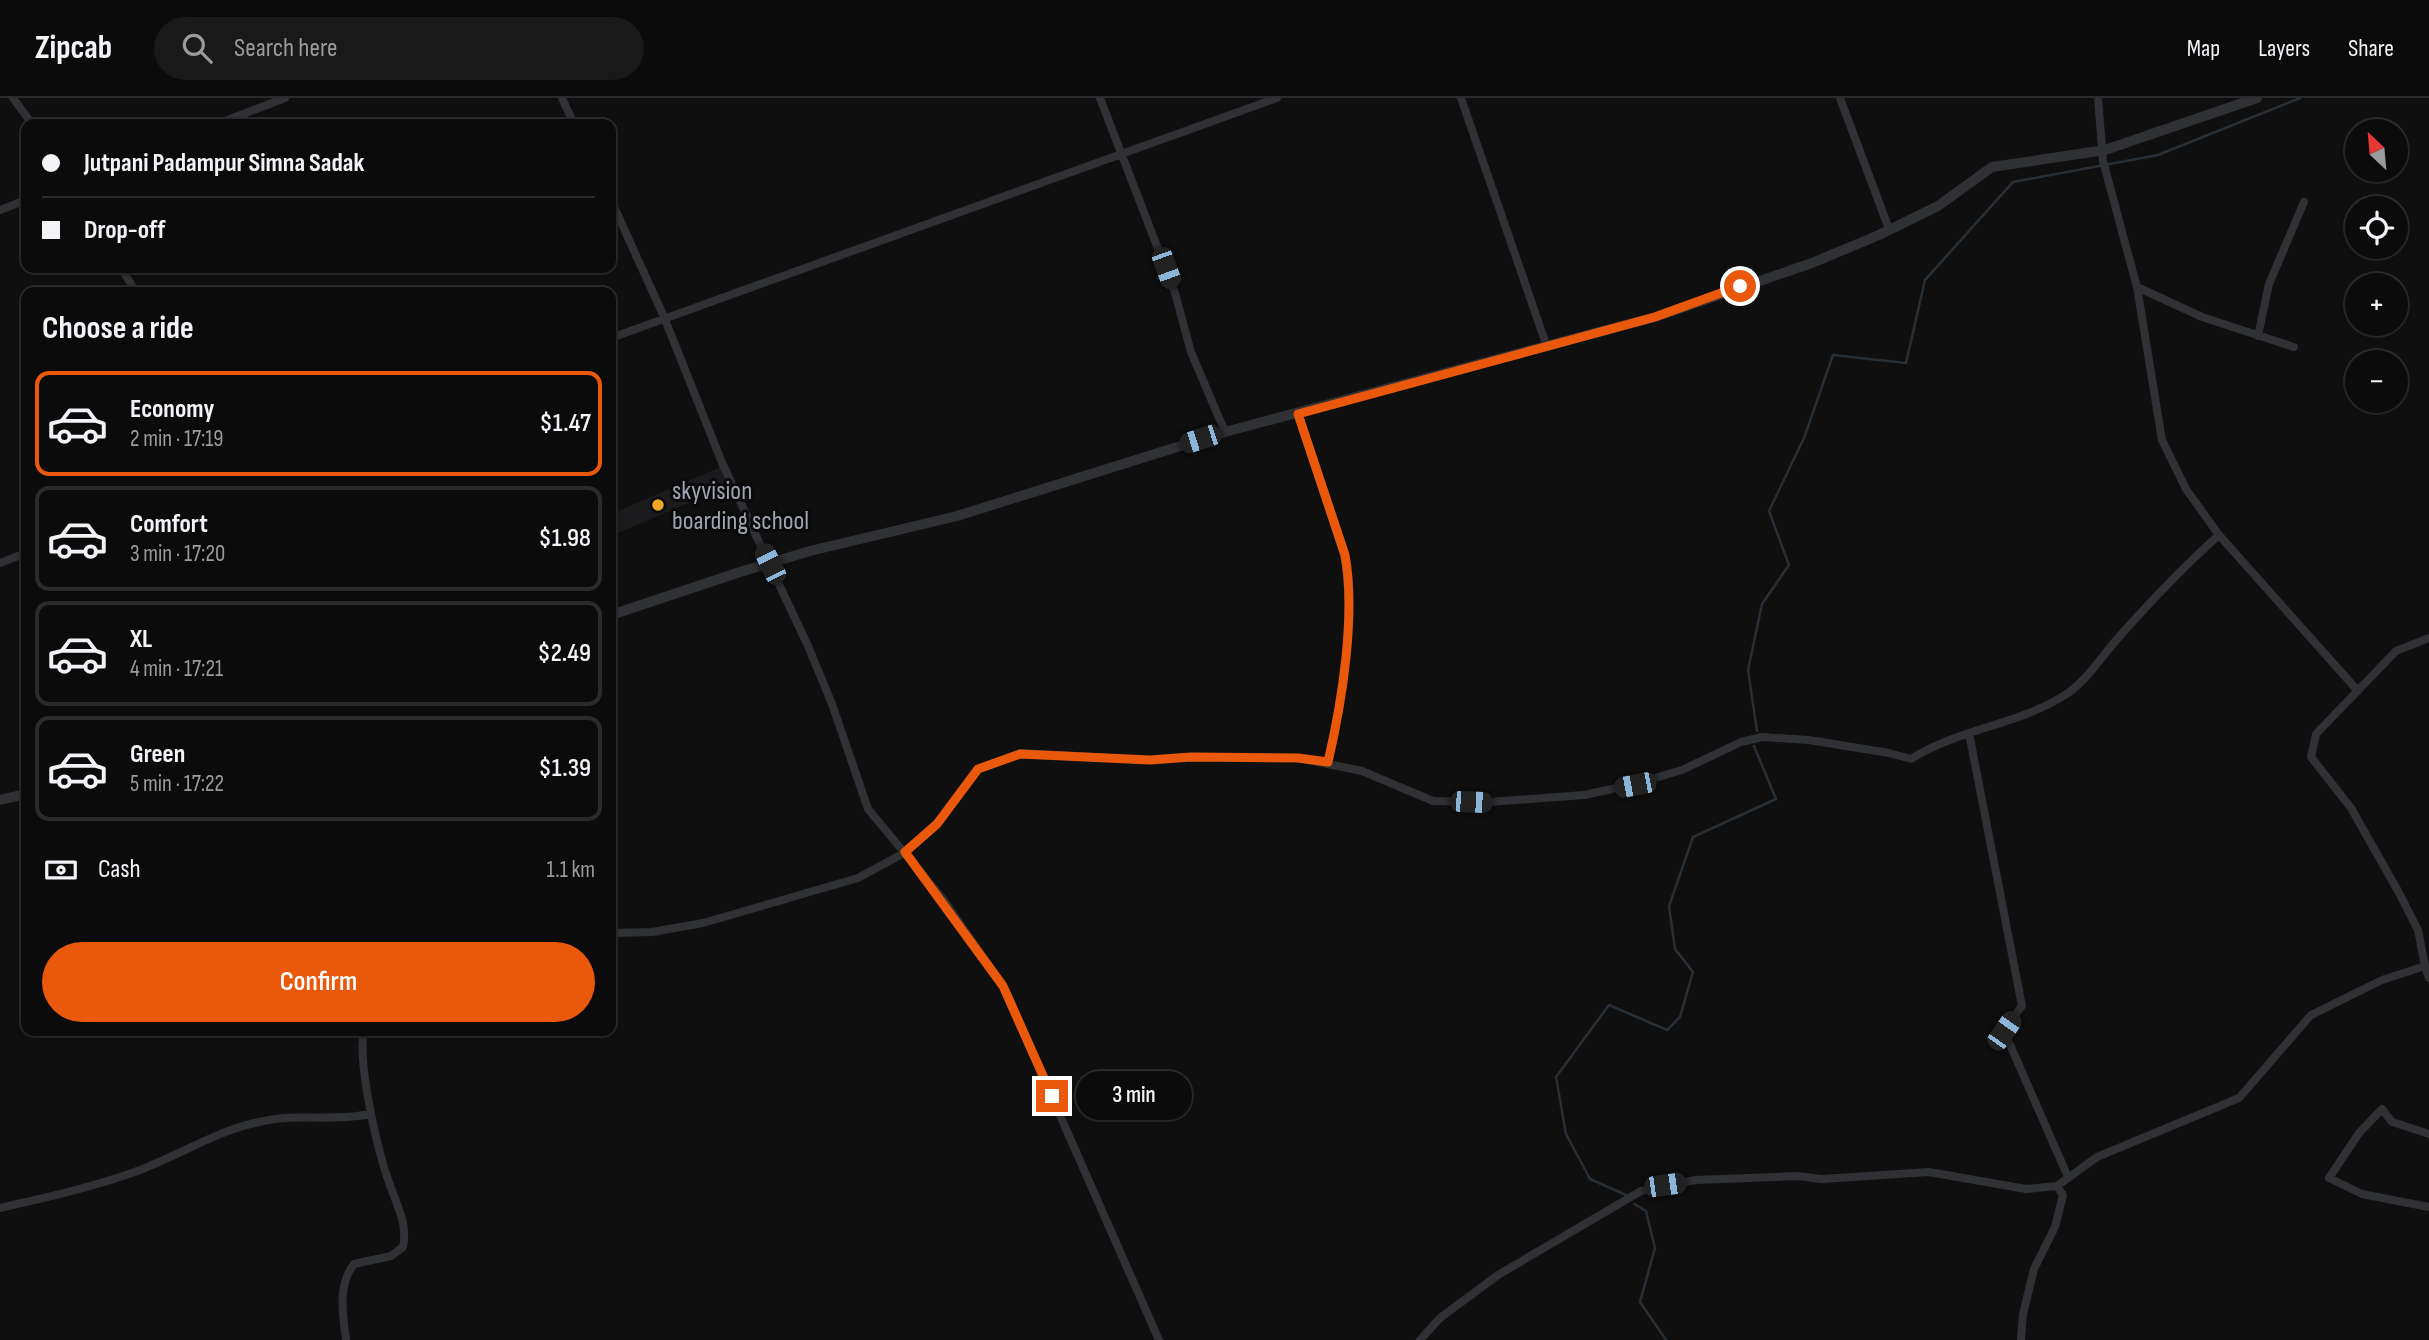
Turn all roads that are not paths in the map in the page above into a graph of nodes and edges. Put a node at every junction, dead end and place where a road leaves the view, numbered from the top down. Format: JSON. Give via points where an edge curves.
{"nodes":[{"id":1,"x":13,"y":98,"type":"edge"},
{"id":2,"x":285,"y":98,"type":"edge"},
{"id":3,"x":562,"y":98,"type":"edge"},
{"id":4,"x":1100,"y":98,"type":"edge"},
{"id":5,"x":1277,"y":98,"type":"edge"},
{"id":6,"x":1461,"y":98,"type":"edge"},
{"id":7,"x":1840,"y":98,"type":"edge"},
{"id":8,"x":2098,"y":98,"type":"edge"},
{"id":9,"x":2257,"y":98,"type":"edge"},
{"id":10,"x":28,"y":119,"type":"edge"},
{"id":11,"x":230,"y":119,"type":"edge"},
{"id":12,"x":572,"y":119,"type":"edge"},
{"id":13,"x":2105,"y":150,"type":"junction"},
{"id":14,"x":1119,"y":152,"type":"junction"},
{"id":15,"x":21,"y":202,"type":"edge"},
{"id":16,"x":2304,"y":202,"type":"dead end"},
{"id":17,"x":0,"y":209,"type":"edge"},
{"id":18,"x":616,"y":211,"type":"edge"},
{"id":19,"x":1889,"y":229,"type":"junction"},
{"id":20,"x":2137,"y":288,"type":"junction"},
{"id":21,"x":664,"y":317,"type":"junction"},
{"id":22,"x":616,"y":336,"type":"edge"},
{"id":23,"x":2258,"y":336,"type":"junction"},
{"id":24,"x":1546,"y":344,"type":"junction"},
{"id":25,"x":2294,"y":347,"type":"dead end"},
{"id":26,"x":1298,"y":414,"type":"junction"},
{"id":27,"x":1225,"y":432,"type":"junction"},
{"id":28,"x":2219,"y":535,"type":"junction"},
{"id":29,"x":21,"y":555,"type":"edge"},
{"id":30,"x":0,"y":564,"type":"edge"},
{"id":31,"x":770,"y":564,"type":"junction"},
{"id":32,"x":616,"y":613,"type":"edge"},
{"id":33,"x":2429,"y":638,"type":"edge"},
{"id":34,"x":2358,"y":691,"type":"junction"},
{"id":35,"x":1969,"y":733,"type":"junction"},
{"id":36,"x":1328,"y":762,"type":"junction"},
{"id":37,"x":21,"y":794,"type":"edge"},
{"id":38,"x":0,"y":800,"type":"edge"},
{"id":39,"x":905,"y":852,"type":"junction"},
{"id":40,"x":616,"y":933,"type":"edge"},
{"id":41,"x":2425,"y":966,"type":"junction"},
{"id":42,"x":2429,"y":978,"type":"edge"},
{"id":43,"x":364,"y":1036,"type":"edge"},
{"id":44,"x":370,"y":1114,"type":"junction"},
{"id":45,"x":2429,"y":1133,"type":"edge"},
{"id":46,"x":2068,"y":1177,"type":"junction"},
{"id":47,"x":2057,"y":1186,"type":"junction"},
{"id":48,"x":2429,"y":1207,"type":"edge"},
{"id":49,"x":0,"y":1208,"type":"edge"},
{"id":50,"x":346,"y":1340,"type":"edge"},
{"id":51,"x":1159,"y":1340,"type":"edge"},
{"id":52,"x":1420,"y":1340,"type":"edge"},
{"id":53,"x":2021,"y":1340,"type":"edge"}],
"edges":[{"from":1,"to":10,"type":"street"},
{"from":2,"to":11,"type":"street"},
{"from":3,"to":12,"type":"street"},
{"from":4,"to":14,"type":"street"},
{"from":5,"to":14,"type":"street"},
{"from":6,"to":24,"type":"street"},
{"from":7,"to":19,"type":"street"},
{"from":8,"to":13,"type":"street"},
{"from":9,"to":13,"type":"street"},
{"from":13,"to":19,"type":"street","via":[[1992,167],[1938,206]]},
{"from":13,"to":20,"type":"street","via":[[2105,168]]},
{"from":14,"to":21,"type":"street","via":[[997,200]]},
{"from":14,"to":27,"type":"street"},
{"from":15,"to":17,"type":"street"},
{"from":16,"to":23,"type":"street","via":[[2269,284]]},
{"from":18,"to":21,"type":"street"},
{"from":19,"to":24,"type":"street","via":[[1812,263],[1655,317]]},
{"from":20,"to":23,"type":"street"},
{"from":20,"to":28,"type":"street","via":[[2162,440],[2186,489]]},
{"from":21,"to":22,"type":"street"},
{"from":21,"to":31,"type":"street","via":[[723,465]]},
{"from":23,"to":25,"type":"street"},
{"from":24,"to":26,"type":"street"},
{"from":26,"to":27,"type":"street"},
{"from":26,"to":36,"type":"street","via":[[1349,579],[1340,710]]},
{"from":27,"to":31,"type":"street","via":[[957,516]]},
{"from":28,"to":34,"type":"street"},
{"from":28,"to":35,"type":"street","via":[[2071,691],[2046,707]]},
{"from":29,"to":30,"type":"street"},
{"from":31,"to":32,"type":"street"},
{"from":31,"to":39,"type":"street","via":[[832,704],[868,809]]},
{"from":33,"to":34,"type":"street","via":[[2396,651]]},
{"from":34,"to":41,"type":"street","via":[[2316,734],[2311,757],[2351,808],[2398,891],[2418,930]]},
{"from":35,"to":36,"type":"street","via":[[1911,759],[1810,740],[1762,737],[1635,785],[1584,795],[1489,802],[1433,801]]},
{"from":35,"to":46,"type":"street","via":[[2022,1006],[2004,1031]]},
{"from":36,"to":39,"type":"street","via":[[1020,754],[978,769],[937,824]]},
{"from":37,"to":38,"type":"street"},
{"from":39,"to":40,"type":"street","via":[[858,878],[703,923]]},
{"from":39,"to":51,"type":"street","via":[[1003,986]]},
{"from":41,"to":42,"type":"street"},
{"from":41,"to":46,"type":"street","via":[[2382,980],[2311,1015],[2239,1098],[2097,1157]]},
{"from":43,"to":44,"type":"street"},
{"from":44,"to":49,"type":"street","via":[[338,1120],[259,1121],[92,1187]]},
{"from":44,"to":50,"type":"street","via":[[405,1238],[403,1247],[390,1256],[354,1264],[344,1277]]},
{"from":45,"to":48,"type":"street","via":[[2392,1122],[2382,1109],[2359,1133],[2329,1178],[2362,1194]]},
{"from":46,"to":47,"type":"street"},
{"from":47,"to":52,"type":"street","via":[[2026,1189],[1929,1172],[1665,1185],[1641,1191],[1498,1275],[1440,1318]]},
{"from":47,"to":53,"type":"street","via":[[2063,1195],[2055,1227],[2035,1269]]}]}
